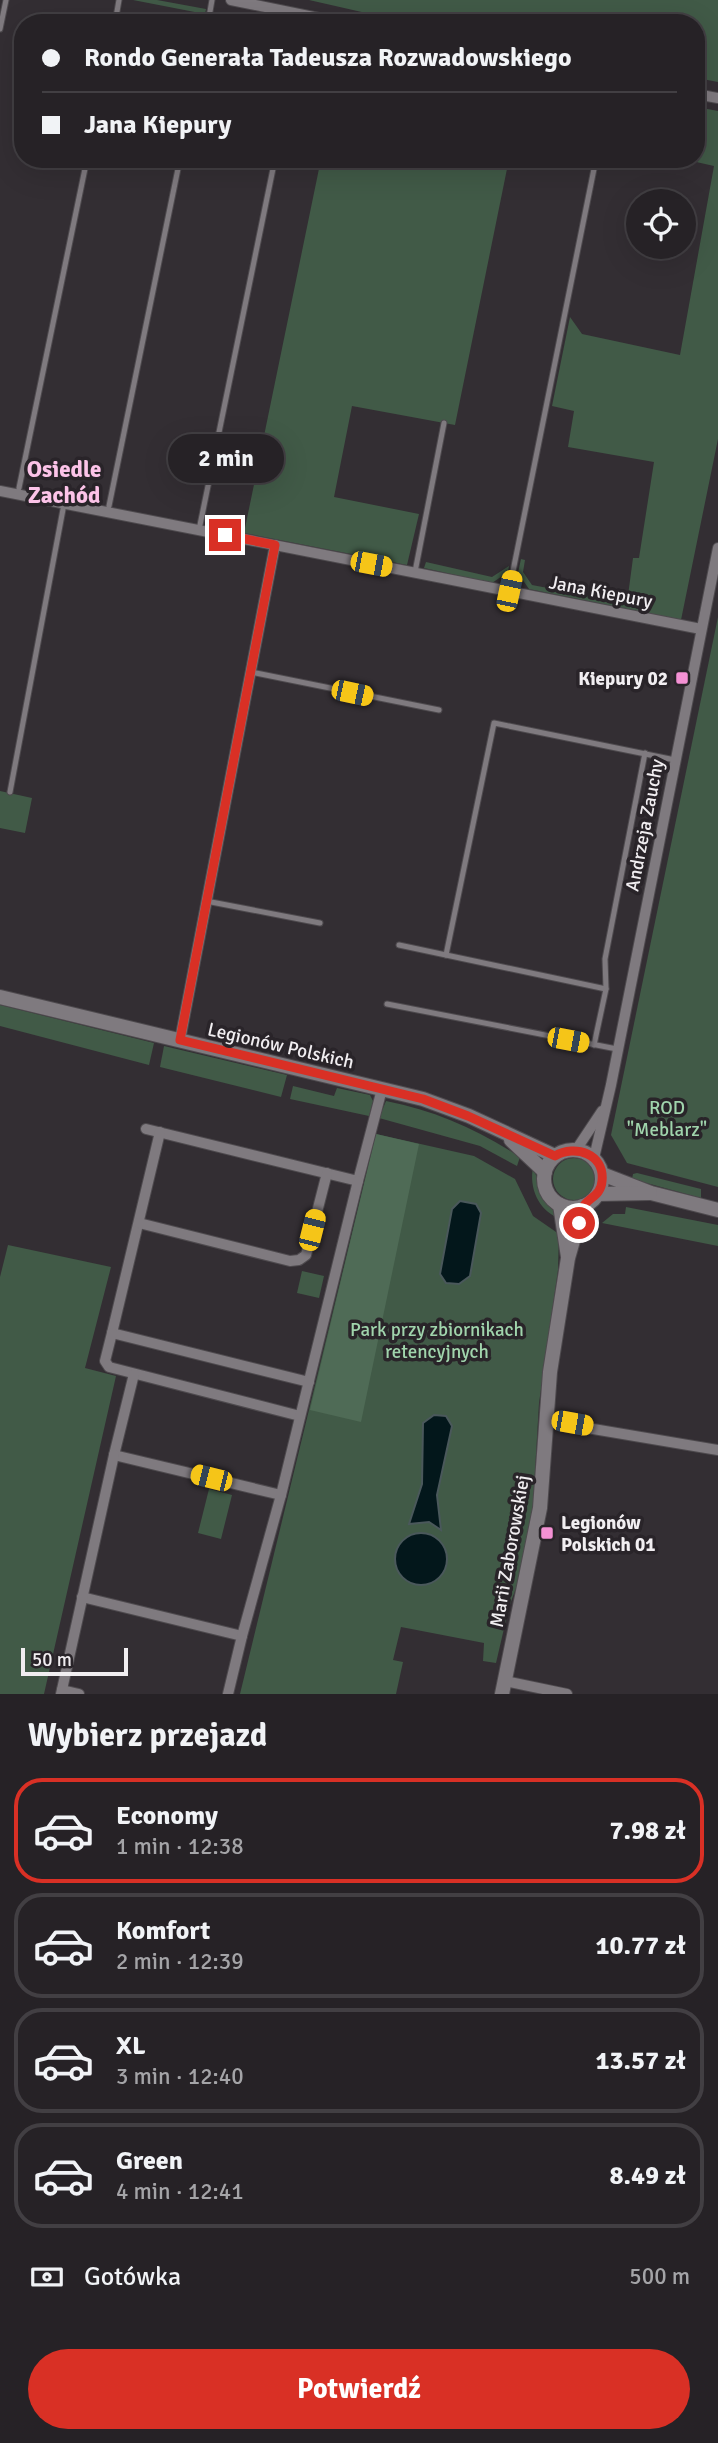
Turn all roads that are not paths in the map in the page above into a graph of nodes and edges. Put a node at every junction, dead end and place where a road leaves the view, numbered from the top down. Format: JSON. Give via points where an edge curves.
{"nodes":[{"id":1,"x":6,"y":0,"type":"edge"},
{"id":2,"x":231,"y":0,"type":"edge"},
{"id":3,"x":289,"y":14,"type":"edge"},
{"id":4,"x":0,"y":29,"type":"edge"},
{"id":5,"x":85,"y":168,"type":"edge"},
{"id":6,"x":178,"y":168,"type":"edge"},
{"id":7,"x":273,"y":168,"type":"edge"},
{"id":8,"x":594,"y":168,"type":"edge"},
{"id":9,"x":444,"y":423,"type":"dead end"},
{"id":10,"x":19,"y":488,"type":"dead end"},
{"id":11,"x":0,"y":491,"type":"edge"},
{"id":12,"x":64,"y":504,"type":"junction"},
{"id":13,"x":109,"y":506,"type":"dead end"},
{"id":14,"x":200,"y":524,"type":"dead end"},
{"id":15,"x":275,"y":545,"type":"junction"},
{"id":16,"x":718,"y":548,"type":"edge"},
{"id":17,"x":415,"y":572,"type":"junction"},
{"id":18,"x":509,"y":591,"type":"junction"},
{"id":19,"x":701,"y":629,"type":"junction"},
{"id":20,"x":251,"y":672,"type":"junction"},
{"id":21,"x":439,"y":710,"type":"dead end"},
{"id":22,"x":645,"y":753,"type":"junction"},
{"id":23,"x":675,"y":760,"type":"junction"},
{"id":24,"x":10,"y":792,"type":"dead end"},
{"id":25,"x":206,"y":901,"type":"junction"},
{"id":26,"x":320,"y":923,"type":"dead end"},
{"id":27,"x":399,"y":945,"type":"dead end"},
{"id":28,"x":446,"y":955,"type":"junction"},
{"id":29,"x":606,"y":989,"type":"junction"},
{"id":30,"x":0,"y":998,"type":"edge"},
{"id":31,"x":387,"y":1004,"type":"dead end"},
{"id":32,"x":180,"y":1040,"type":"junction"},
{"id":33,"x":594,"y":1045,"type":"junction"},
{"id":34,"x":618,"y":1050,"type":"junction"},
{"id":35,"x":382,"y":1088,"type":"junction"},
{"id":36,"x":604,"y":1109,"type":"junction"},
{"id":37,"x":146,"y":1129,"type":"dead end"},
{"id":38,"x":160,"y":1132,"type":"junction"},
{"id":39,"x":507,"y":1137,"type":"junction"},
{"id":40,"x":576,"y":1150,"type":"junction"},
{"id":41,"x":555,"y":1156,"type":"junction"},
{"id":42,"x":594,"y":1158,"type":"junction"},
{"id":43,"x":545,"y":1172,"type":"junction"},
{"id":44,"x":327,"y":1173,"type":"junction"},
{"id":45,"x":602,"y":1174,"type":"junction"},
{"id":46,"x":358,"y":1181,"type":"junction"},
{"id":47,"x":651,"y":1193,"type":"junction"},
{"id":48,"x":598,"y":1194,"type":"junction"},
{"id":49,"x":560,"y":1205,"type":"junction"},
{"id":50,"x":583,"y":1206,"type":"junction"},
{"id":51,"x":718,"y":1210,"type":"edge"},
{"id":52,"x":139,"y":1223,"type":"junction"},
{"id":53,"x":568,"y":1258,"type":"junction"},
{"id":54,"x":112,"y":1333,"type":"junction"},
{"id":55,"x":134,"y":1374,"type":"junction"},
{"id":56,"x":309,"y":1382,"type":"junction"},
{"id":57,"x":300,"y":1416,"type":"junction"},
{"id":58,"x":546,"y":1421,"type":"junction"},
{"id":59,"x":718,"y":1450,"type":"edge"},
{"id":60,"x":114,"y":1455,"type":"junction"},
{"id":61,"x":281,"y":1495,"type":"junction"},
{"id":62,"x":82,"y":1597,"type":"junction"},
{"id":63,"x":242,"y":1636,"type":"junction"},
{"id":64,"x":504,"y":1687,"type":"edge"},
{"id":65,"x":61,"y":1692,"type":"edge"},
{"id":66,"x":79,"y":1694,"type":"edge"},
{"id":67,"x":228,"y":1694,"type":"edge"},
{"id":68,"x":567,"y":1694,"type":"edge"}],
"edges":[{"from":1,"to":4,"type":"lane"},
{"from":2,"to":3,"type":"street"},
{"from":5,"to":10,"type":"lane"},
{"from":6,"to":13,"type":"lane"},
{"from":7,"to":14,"type":"lane"},
{"from":8,"to":18,"type":"lane"},
{"from":9,"to":17,"type":"lane"},
{"from":11,"to":12,"type":"street","name":"Jana Kiepury"},
{"from":12,"to":15,"type":"street","name":"Jana Kiepury"},
{"from":12,"to":24,"type":"lane"},
{"from":15,"to":17,"type":"street","name":"Jana Kiepury"},
{"from":15,"to":20,"type":"street"},
{"from":16,"to":19,"type":"street","name":"Andrzeja Zauchy"},
{"from":17,"to":18,"type":"street","name":"Jana Kiepury"},
{"from":18,"to":19,"type":"street","name":"Jana Kiepury"},
{"from":19,"to":23,"type":"street","name":"Andrzeja Zauchy"},
{"from":20,"to":21,"type":"lane"},
{"from":20,"to":25,"type":"street"},
{"from":22,"to":23,"type":"lane"},
{"from":22,"to":28,"type":"lane","via":[[494,723]]},
{"from":22,"to":29,"type":"lane","via":[[605,959]]},
{"from":23,"to":34,"type":"street","name":"Andrzeja Zauchy"},
{"from":25,"to":26,"type":"lane"},
{"from":25,"to":32,"type":"street"},
{"from":27,"to":28,"type":"lane"},
{"from":28,"to":29,"type":"lane"},
{"from":29,"to":33,"type":"lane"},
{"from":30,"to":32,"type":"street","name":"Legionów Polskich"},
{"from":31,"to":33,"type":"lane"},
{"from":32,"to":35,"type":"street","name":"Legionów Polskich"},
{"from":33,"to":34,"type":"lane"},
{"from":34,"to":36,"type":"street","name":"Andrzeja Zauchy"},
{"from":35,"to":39,"type":"street","name":"Legionów Polskich","via":[[468,1116]]},
{"from":35,"to":46,"type":"street"},
{"from":36,"to":40,"type":"street","name":"Andrzeja Zauchy"},
{"from":36,"to":42,"type":"street","name":"Andrzeja Zauchy"},
{"from":37,"to":38,"type":"street"},
{"from":38,"to":44,"type":"street"},
{"from":38,"to":52,"type":"street"},
{"from":39,"to":41,"type":"street","name":"Legionów Polskich"},
{"from":39,"to":43,"type":"street","name":"Legionów Polskich"},
{"from":40,"to":41,"type":"street"},
{"from":40,"to":42,"type":"street"},
{"from":41,"to":43,"type":"street"},
{"from":42,"to":45,"type":"street"},
{"from":43,"to":49,"type":"street","via":[[547,1191]]},
{"from":44,"to":46,"type":"street"},
{"from":44,"to":52,"type":"street","via":[[306,1255],[299,1260]]},
{"from":45,"to":47,"type":"street"},
{"from":45,"to":48,"type":"street"},
{"from":46,"to":56,"type":"street"},
{"from":47,"to":48,"type":"street"},
{"from":47,"to":51,"type":"street"},
{"from":48,"to":50,"type":"street"},
{"from":49,"to":50,"type":"street"},
{"from":49,"to":53,"type":"street"},
{"from":50,"to":53,"type":"street"},
{"from":52,"to":54,"type":"street"},
{"from":53,"to":58,"type":"street","name":"Marii Zaborowskiej"},
{"from":54,"to":55,"type":"street","via":[[106,1364]]},
{"from":54,"to":56,"type":"street"},
{"from":55,"to":57,"type":"street"},
{"from":55,"to":60,"type":"street"},
{"from":56,"to":57,"type":"street"},
{"from":57,"to":61,"type":"street"},
{"from":58,"to":59,"type":"street"},
{"from":58,"to":64,"type":"street","name":"Marii Zaborowskiej","via":[[540,1508]]},
{"from":60,"to":61,"type":"street"},
{"from":60,"to":62,"type":"street"},
{"from":61,"to":63,"type":"street"},
{"from":62,"to":63,"type":"street"},
{"from":62,"to":65,"type":"street"},
{"from":63,"to":67,"type":"street"},
{"from":64,"to":68,"type":"street"},
{"from":65,"to":66,"type":"street"}]}
